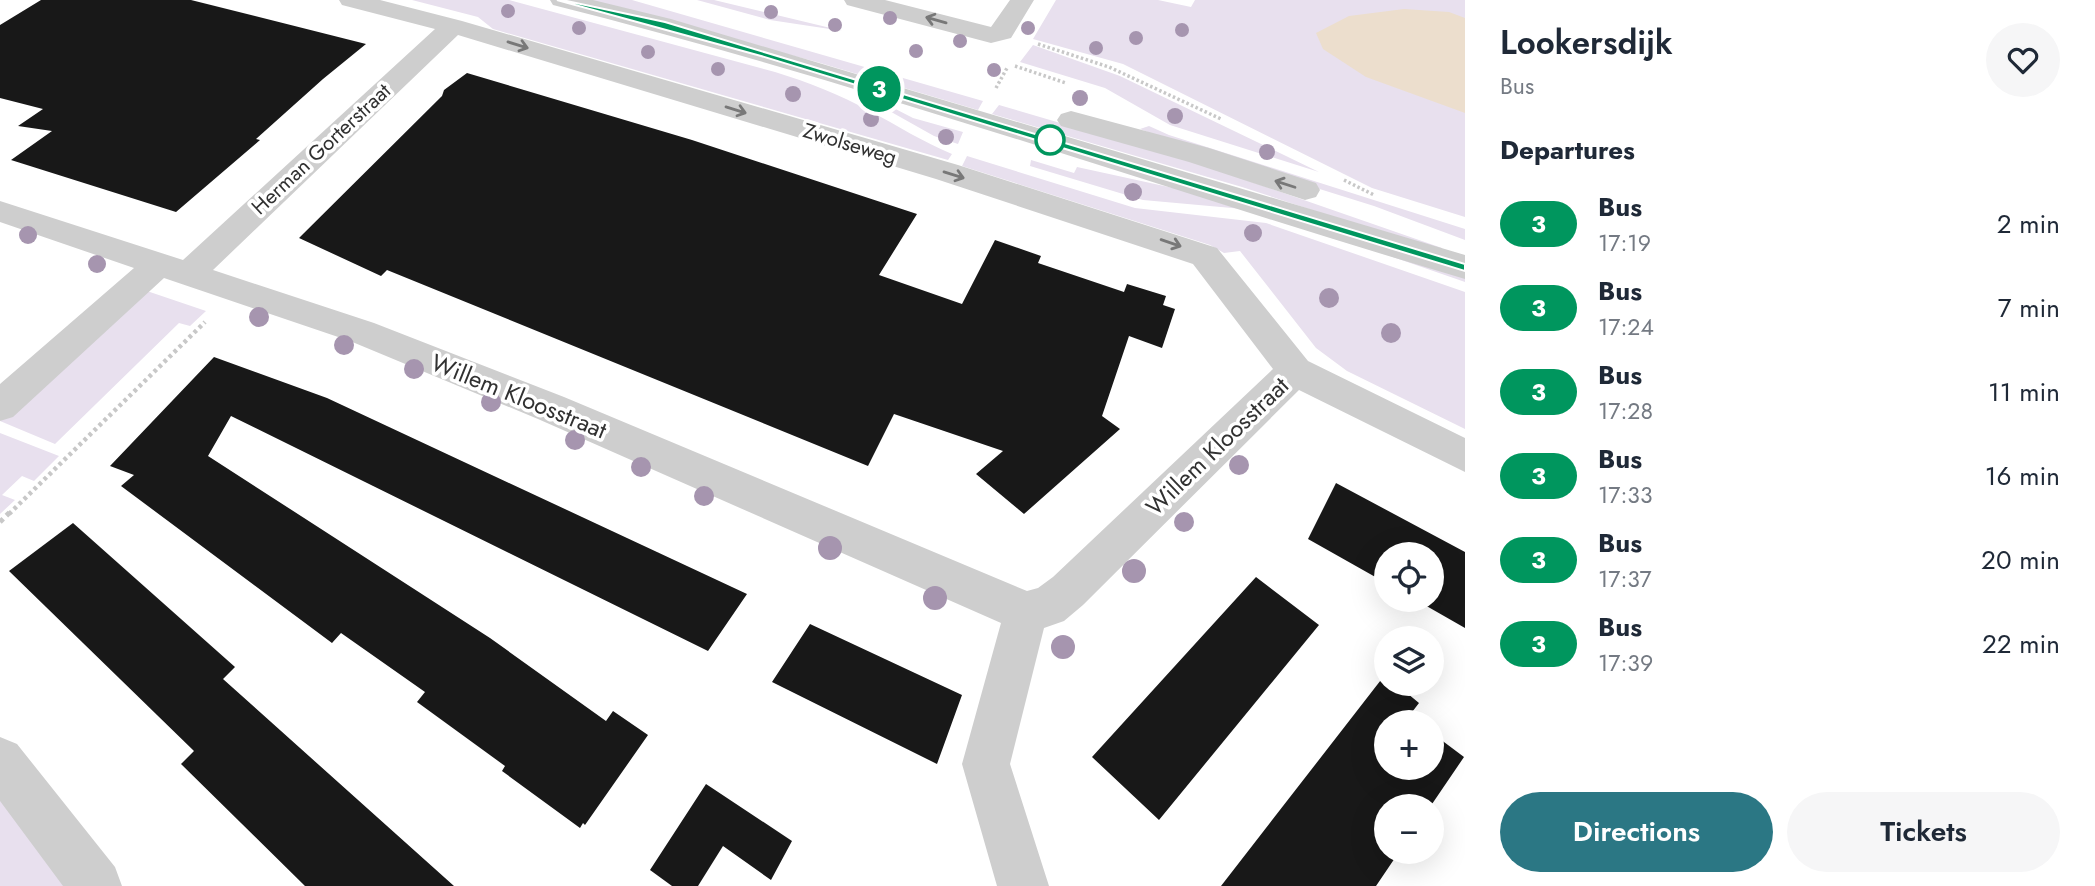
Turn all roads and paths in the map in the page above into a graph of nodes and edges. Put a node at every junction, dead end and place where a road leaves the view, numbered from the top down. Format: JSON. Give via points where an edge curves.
{"nodes":[{"id":1,"x":351,"y":0,"type":"edge"},
{"id":2,"x":562,"y":0,"type":"edge"},
{"id":3,"x":646,"y":0,"type":"edge"},
{"id":4,"x":856,"y":0,"type":"edge"},
{"id":5,"x":1022,"y":0,"type":"edge"},
{"id":6,"x":453,"y":26,"type":"junction"},
{"id":7,"x":1002,"y":33,"type":"junction"},
{"id":8,"x":1222,"y":119,"type":"dead end"},
{"id":9,"x":1341,"y":179,"type":"dead end"},
{"id":10,"x":1375,"y":196,"type":"dead end"},
{"id":11,"x":0,"y":211,"type":"edge"},
{"id":12,"x":1465,"y":247,"type":"edge"},
{"id":13,"x":1465,"y":267,"type":"edge"},
{"id":14,"x":174,"y":268,"type":"junction"},
{"id":15,"x":210,"y":317,"type":"dead end"},
{"id":16,"x":1295,"y":371,"type":"junction"},
{"id":17,"x":0,"y":406,"type":"edge"},
{"id":18,"x":1465,"y":456,"type":"edge"},
{"id":19,"x":0,"y":522,"type":"edge"},
{"id":20,"x":1026,"y":612,"type":"junction"},
{"id":21,"x":0,"y":761,"type":"edge"},
{"id":22,"x":96,"y":886,"type":"edge"},
{"id":23,"x":1023,"y":886,"type":"edge"}],
"edges":[{"from":1,"to":6,"type":"street","name":"Zwolseweg"},
{"from":2,"to":13,"type":"street","via":[[701,35]]},
{"from":12,"to":3,"type":"street","one_way":true,"via":[[1199,156]]},
{"from":7,"to":4,"type":"street","one_way":true,"via":[[980,34]]},
{"from":5,"to":7,"type":"street"},
{"from":6,"to":14,"type":"street","name":"Herman Gorterstraat"},
{"from":6,"to":16,"type":"street","name":"Zwolseweg","one_way":true,"via":[[947,172],[1205,256]]},
{"from":7,"to":8,"type":"path","via":[[1110,67]]},
{"from":9,"to":10,"type":"path"},
{"from":11,"to":14,"type":"street","name":"Willem Kloosstraat"},
{"from":14,"to":17,"type":"street","name":"Herman Gorterstraat"},
{"from":14,"to":20,"type":"street","name":"Willem Kloosstraat","via":[[362,332],[551,408]]},
{"from":15,"to":19,"type":"path"},
{"from":16,"to":18,"type":"street","name":"Willem Kloosstraat"},
{"from":16,"to":20,"type":"street","name":"Willem Kloosstraat","via":[[1068,591],[1049,606]]},
{"from":20,"to":23,"type":"street","via":[[986,764]]},
{"from":21,"to":22,"type":"street"}]}
